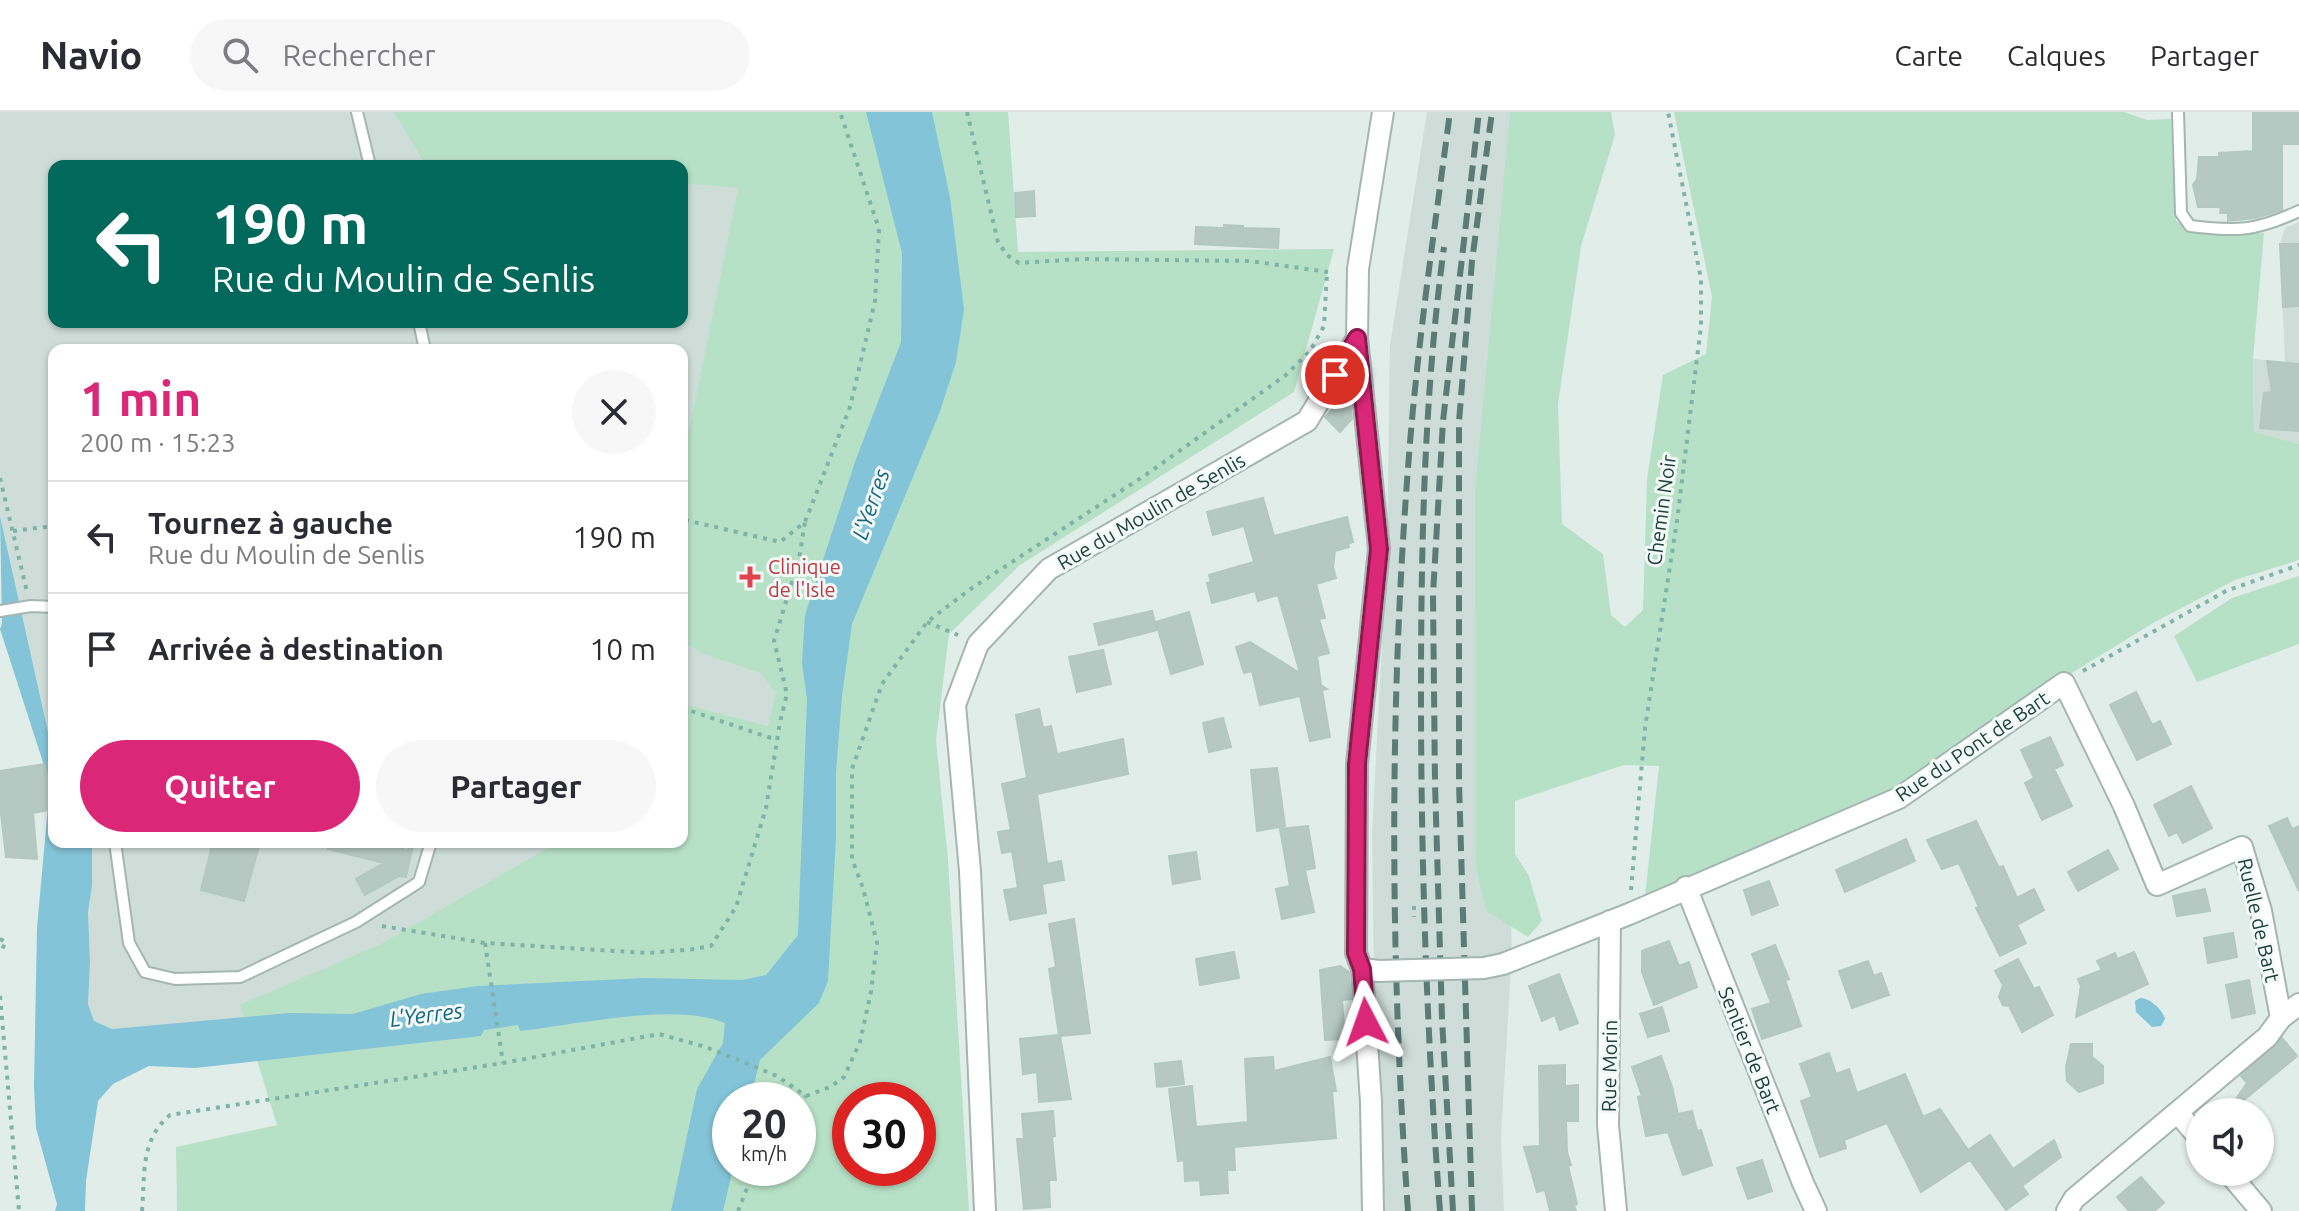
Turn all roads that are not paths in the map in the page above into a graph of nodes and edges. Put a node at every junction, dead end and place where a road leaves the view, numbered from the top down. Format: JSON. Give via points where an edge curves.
{"nodes":[{"id":1,"x":357,"y":112,"type":"edge"},
{"id":2,"x":1383,"y":112,"type":"edge"},
{"id":3,"x":2178,"y":112,"type":"edge"},
{"id":4,"x":369,"y":160,"type":"edge"},
{"id":5,"x":2299,"y":211,"type":"edge"},
{"id":6,"x":1357,"y":338,"type":"junction"},
{"id":7,"x":48,"y":607,"type":"edge"},
{"id":8,"x":0,"y":611,"type":"edge"},
{"id":9,"x":2064,"y":683,"type":"joint"},
{"id":10,"x":116,"y":848,"type":"edge"},
{"id":11,"x":429,"y":848,"type":"edge"},
{"id":12,"x":1686,"y":887,"type":"junction"},
{"id":13,"x":1620,"y":918,"type":"junction"},
{"id":14,"x":1362,"y":969,"type":"junction"},
{"id":15,"x":2299,"y":1004,"type":"edge"},
{"id":16,"x":2281,"y":1018,"type":"junction"},
{"id":17,"x":2178,"y":1113,"type":"junction"},
{"id":18,"x":2186,"y":1122,"type":"edge"},
{"id":19,"x":2240,"y":1186,"type":"edge"},
{"id":20,"x":985,"y":1211,"type":"edge"},
{"id":21,"x":1373,"y":1211,"type":"edge"},
{"id":22,"x":1616,"y":1211,"type":"edge"},
{"id":23,"x":1816,"y":1211,"type":"edge"},
{"id":24,"x":2067,"y":1211,"type":"edge"},
{"id":25,"x":2261,"y":1211,"type":"edge"}],
"edges":[{"from":1,"to":4,"type":"lane"},
{"from":2,"to":6,"type":"street","via":[[1358,269]]},
{"from":3,"to":5,"type":"lane","via":[[2181,213],[2190,226],[2227,231],[2268,226]]},
{"from":6,"to":14,"type":"street","via":[[1379,549],[1357,764],[1356,953]]},
{"from":6,"to":20,"type":"street","name":"Rue du Moulin de Senlis","via":[[1307,421],[1049,569],[978,644],[955,705],[970,871]]},
{"from":7,"to":8,"type":"lane"},
{"from":9,"to":12,"type":"street","name":"Rue du Pont de Bart","via":[[1899,798]]},
{"from":9,"to":16,"type":"street","name":"Ruelle de Bart","via":[[2157,885],[2242,847],[2261,911]]},
{"from":10,"to":11,"type":"lane","via":[[129,943],[145,972],[175,979],[240,977],[356,922],[419,882]]},
{"from":12,"to":13,"type":"street","name":"Rue du Pont de Bart"},
{"from":12,"to":23,"type":"street","name":"Sentier de Bart"},
{"from":13,"to":14,"type":"street","name":"Rue du Pont de Bart","bridge":true,"via":[[1503,964]]},
{"from":13,"to":22,"type":"street","name":"Rue Morin","via":[[1608,1125]]},
{"from":14,"to":21,"type":"street"},
{"from":15,"to":16,"type":"street"},
{"from":16,"to":17,"type":"street","via":[[2267,1037]]},
{"from":17,"to":18,"type":"street"},
{"from":17,"to":24,"type":"street","via":[[2074,1199]]},
{"from":19,"to":25,"type":"street"}]}
